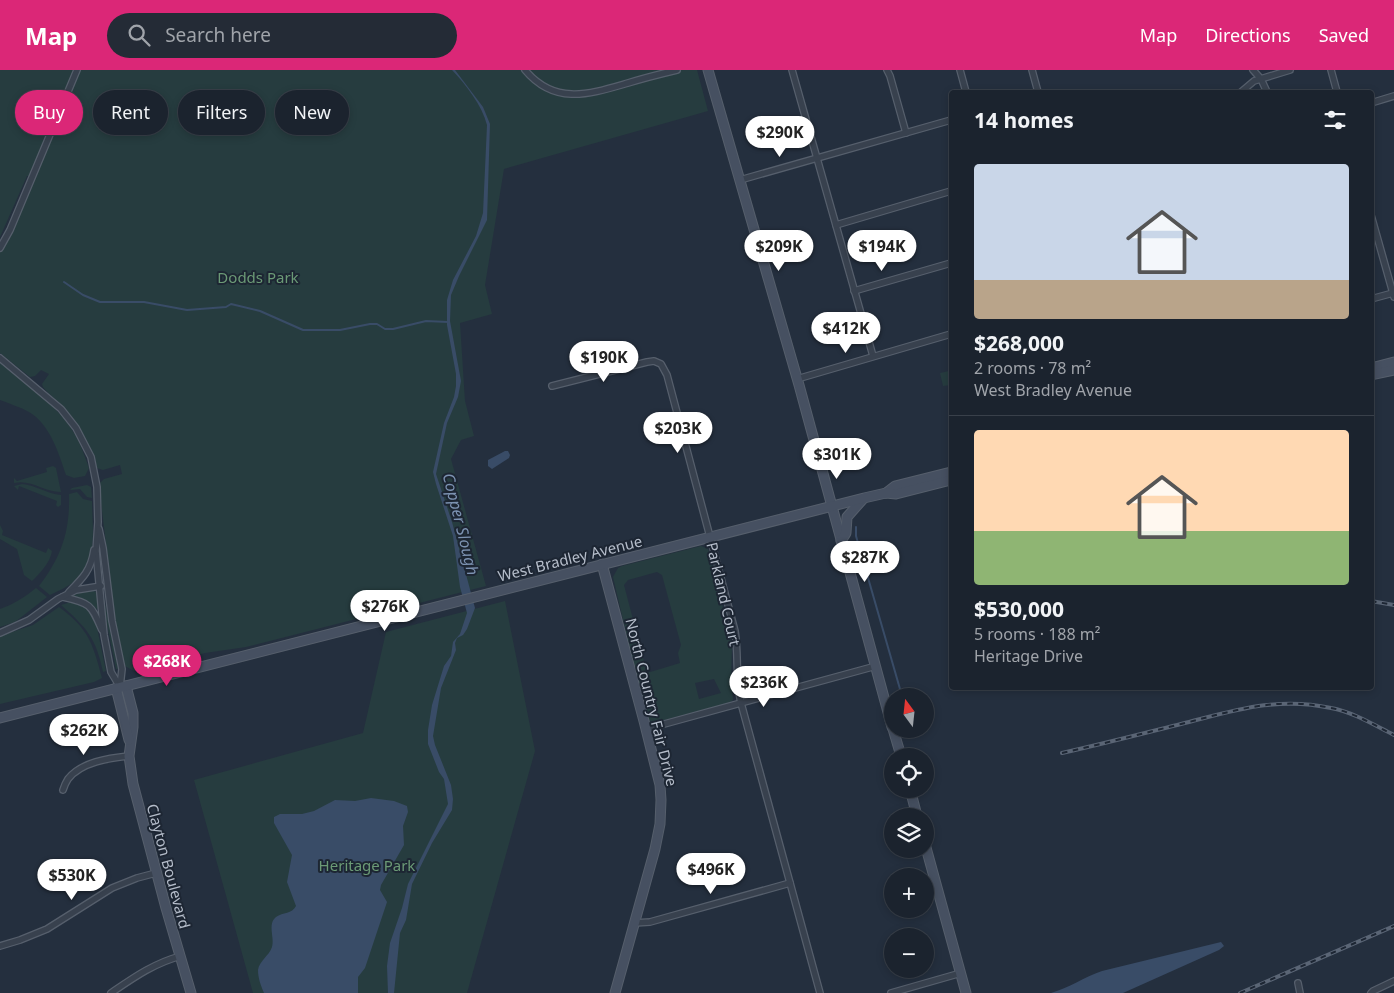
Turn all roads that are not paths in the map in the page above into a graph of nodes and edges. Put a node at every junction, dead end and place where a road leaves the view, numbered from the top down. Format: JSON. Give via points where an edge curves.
{"nodes":[{"id":1,"x":77,"y":70,"type":"edge"},
{"id":2,"x":525,"y":70,"type":"edge"},
{"id":3,"x":677,"y":70,"type":"edge"},
{"id":4,"x":708,"y":70,"type":"edge"},
{"id":5,"x":792,"y":70,"type":"edge"},
{"id":6,"x":887,"y":70,"type":"edge"},
{"id":7,"x":960,"y":70,"type":"edge"},
{"id":8,"x":1032,"y":70,"type":"edge"},
{"id":9,"x":1253,"y":70,"type":"edge"},
{"id":10,"x":1290,"y":70,"type":"edge"},
{"id":11,"x":1331,"y":70,"type":"edge"},
{"id":12,"x":1260,"y":79,"type":"junction"},
{"id":13,"x":965,"y":90,"type":"edge"},
{"id":14,"x":1037,"y":90,"type":"edge"},
{"id":15,"x":1243,"y":90,"type":"edge"},
{"id":16,"x":1266,"y":90,"type":"edge"},
{"id":17,"x":1337,"y":90,"type":"edge"},
{"id":18,"x":1394,"y":96,"type":"edge"},
{"id":19,"x":1374,"y":102,"type":"edge"},
{"id":20,"x":949,"y":121,"type":"edge"},
{"id":21,"x":906,"y":133,"type":"junction"},
{"id":22,"x":816,"y":158,"type":"junction"},
{"id":23,"x":740,"y":180,"type":"junction"},
{"id":24,"x":949,"y":192,"type":"edge"},
{"id":25,"x":836,"y":225,"type":"junction"},
{"id":26,"x":1374,"y":226,"type":"edge"},
{"id":27,"x":0,"y":248,"type":"edge"},
{"id":28,"x":949,"y":264,"type":"edge"},
{"id":29,"x":854,"y":290,"type":"junction"},
{"id":30,"x":1393,"y":295,"type":"edge"},
{"id":31,"x":1374,"y":298,"type":"edge"},
{"id":32,"x":949,"y":335,"type":"edge"},
{"id":33,"x":873,"y":356,"type":"junction"},
{"id":34,"x":0,"y":358,"type":"edge"},
{"id":35,"x":1394,"y":362,"type":"edge"},
{"id":36,"x":1374,"y":367,"type":"edge"},
{"id":37,"x":1394,"y":370,"type":"edge"},
{"id":38,"x":1374,"y":374,"type":"edge"},
{"id":39,"x":797,"y":379,"type":"junction"},
{"id":40,"x":552,"y":386,"type":"dead end"},
{"id":41,"x":949,"y":472,"type":"edge"},
{"id":42,"x":949,"y":481,"type":"edge"},
{"id":43,"x":886,"y":493,"type":"junction"},
{"id":44,"x":864,"y":498,"type":"junction"},
{"id":45,"x":832,"y":506,"type":"junction"},
{"id":46,"x":98,"y":522,"type":"junction"},
{"id":47,"x":711,"y":537,"type":"junction"},
{"id":48,"x":96,"y":538,"type":"junction"},
{"id":49,"x":841,"y":541,"type":"junction"},
{"id":50,"x":602,"y":564,"type":"junction"},
{"id":51,"x":107,"y":585,"type":"junction"},
{"id":52,"x":99,"y":586,"type":"junction"},
{"id":53,"x":63,"y":597,"type":"junction"},
{"id":54,"x":0,"y":633,"type":"edge"},
{"id":55,"x":104,"y":635,"type":"junction"},
{"id":56,"x":876,"y":666,"type":"junction"},
{"id":57,"x":121,"y":687,"type":"junction"},
{"id":58,"x":884,"y":695,"type":"edge"},
{"id":59,"x":741,"y":703,"type":"junction"},
{"id":60,"x":0,"y":718,"type":"edge"},
{"id":61,"x":646,"y":729,"type":"junction"},
{"id":62,"x":129,"y":756,"type":"junction"},
{"id":63,"x":63,"y":790,"type":"dead end"},
{"id":64,"x":929,"y":858,"type":"edge"},
{"id":65,"x":156,"y":873,"type":"junction"},
{"id":66,"x":790,"y":883,"type":"junction"},
{"id":67,"x":634,"y":924,"type":"junction"},
{"id":68,"x":0,"y":946,"type":"edge"},
{"id":69,"x":181,"y":956,"type":"junction"},
{"id":70,"x":961,"y":973,"type":"junction"},
{"id":71,"x":1394,"y":981,"type":"edge"},
{"id":72,"x":1298,"y":983,"type":"dead end"},
{"id":73,"x":111,"y":993,"type":"edge"},
{"id":74,"x":191,"y":993,"type":"edge"},
{"id":75,"x":615,"y":993,"type":"edge"},
{"id":76,"x":820,"y":993,"type":"edge"},
{"id":77,"x":891,"y":993,"type":"edge"},
{"id":78,"x":966,"y":993,"type":"edge"},
{"id":79,"x":1300,"y":993,"type":"edge"},
{"id":80,"x":1371,"y":993,"type":"edge"}],
"edges":[{"from":1,"to":27,"type":"street"},
{"from":2,"to":3,"type":"street","via":[[548,89],[576,95]]},
{"from":4,"to":23,"type":"main road"},
{"from":5,"to":22,"type":"street"},
{"from":6,"to":21,"type":"street"},
{"from":7,"to":13,"type":"street"},
{"from":8,"to":14,"type":"street"},
{"from":9,"to":12,"type":"street"},
{"from":10,"to":12,"type":"street"},
{"from":11,"to":17,"type":"street"},
{"from":12,"to":15,"type":"street"},
{"from":12,"to":16,"type":"street"},
{"from":18,"to":19,"type":"street"},
{"from":20,"to":21,"type":"street"},
{"from":21,"to":22,"type":"street"},
{"from":22,"to":23,"type":"street"},
{"from":22,"to":25,"type":"street"},
{"from":23,"to":39,"type":"main road"},
{"from":24,"to":25,"type":"street"},
{"from":25,"to":29,"type":"street"},
{"from":26,"to":30,"type":"street"},
{"from":28,"to":29,"type":"street"},
{"from":29,"to":33,"type":"street"},
{"from":30,"to":31,"type":"street"},
{"from":32,"to":33,"type":"street"},
{"from":33,"to":39,"type":"street"},
{"from":34,"to":46,"type":"street","via":[[61,409],[82,438],[96,477]]},
{"from":35,"to":36,"type":"main road"},
{"from":37,"to":38,"type":"main road"},
{"from":39,"to":45,"type":"main road"},
{"from":40,"to":47,"type":"street","name":"Parkland Court","via":[[647,362],[660,364],[667,375]]},
{"from":41,"to":43,"type":"main road","name":"West Bradley Avenue","via":[[895,486]]},
{"from":42,"to":43,"type":"main road","name":"West Bradley Avenue","via":[[896,494]]},
{"from":43,"to":44,"type":"main road","name":"West Bradley Avenue"},
{"from":44,"to":45,"type":"main road","name":"West Bradley Avenue"},
{"from":44,"to":49,"type":"main road","via":[[847,517],[846,533]]},
{"from":45,"to":47,"type":"main road","name":"West Bradley Avenue"},
{"from":45,"to":49,"type":"main road"},
{"from":46,"to":48,"type":"street"},
{"from":46,"to":51,"type":"street"},
{"from":47,"to":50,"type":"main road","name":"West Bradley Avenue"},
{"from":47,"to":59,"type":"street","name":"Parkland Court","via":[[735,631]]},
{"from":48,"to":52,"type":"street"},
{"from":48,"to":53,"type":"street","via":[[92,562],[83,577]]},
{"from":49,"to":56,"type":"main road"},
{"from":50,"to":57,"type":"main road","name":"West Bradley Avenue"},
{"from":50,"to":61,"type":"main road","name":"North Country Fair Drive"},
{"from":51,"to":52,"type":"street"},
{"from":51,"to":57,"type":"street","via":[[122,669]]},
{"from":52,"to":53,"type":"street","via":[[76,590]]},
{"from":52,"to":55,"type":"street"},
{"from":53,"to":54,"type":"street","via":[[29,620]]},
{"from":53,"to":55,"type":"street","via":[[79,600],[92,608]]},
{"from":55,"to":57,"type":"street","via":[[111,670]]},
{"from":56,"to":58,"type":"main road"},
{"from":56,"to":59,"type":"street"},
{"from":57,"to":60,"type":"main road","name":"West Bradley Avenue"},
{"from":57,"to":62,"type":"main road","name":"Clayton Boulevard"},
{"from":59,"to":61,"type":"street"},
{"from":59,"to":66,"type":"street","name":"Parkland Court"},
{"from":61,"to":67,"type":"main road","name":"North Country Fair Drive","via":[[660,785],[662,813]]},
{"from":62,"to":63,"type":"street","via":[[86,766],[68,779]]},
{"from":62,"to":65,"type":"main road","name":"Clayton Boulevard"},
{"from":64,"to":70,"type":"main road"},
{"from":65,"to":68,"type":"street","via":[[112,888],[51,927]]},
{"from":65,"to":69,"type":"main road","name":"Clayton Boulevard"},
{"from":66,"to":67,"type":"street"},
{"from":66,"to":76,"type":"street","name":"Parkland Court"},
{"from":67,"to":75,"type":"main road","name":"North Country Fair Drive"},
{"from":69,"to":73,"type":"street","via":[[144,970]]},
{"from":69,"to":74,"type":"main road","name":"Clayton Boulevard"},
{"from":70,"to":77,"type":"street"},
{"from":70,"to":78,"type":"main road"},
{"from":71,"to":80,"type":"street"},
{"from":72,"to":79,"type":"street"}]}
